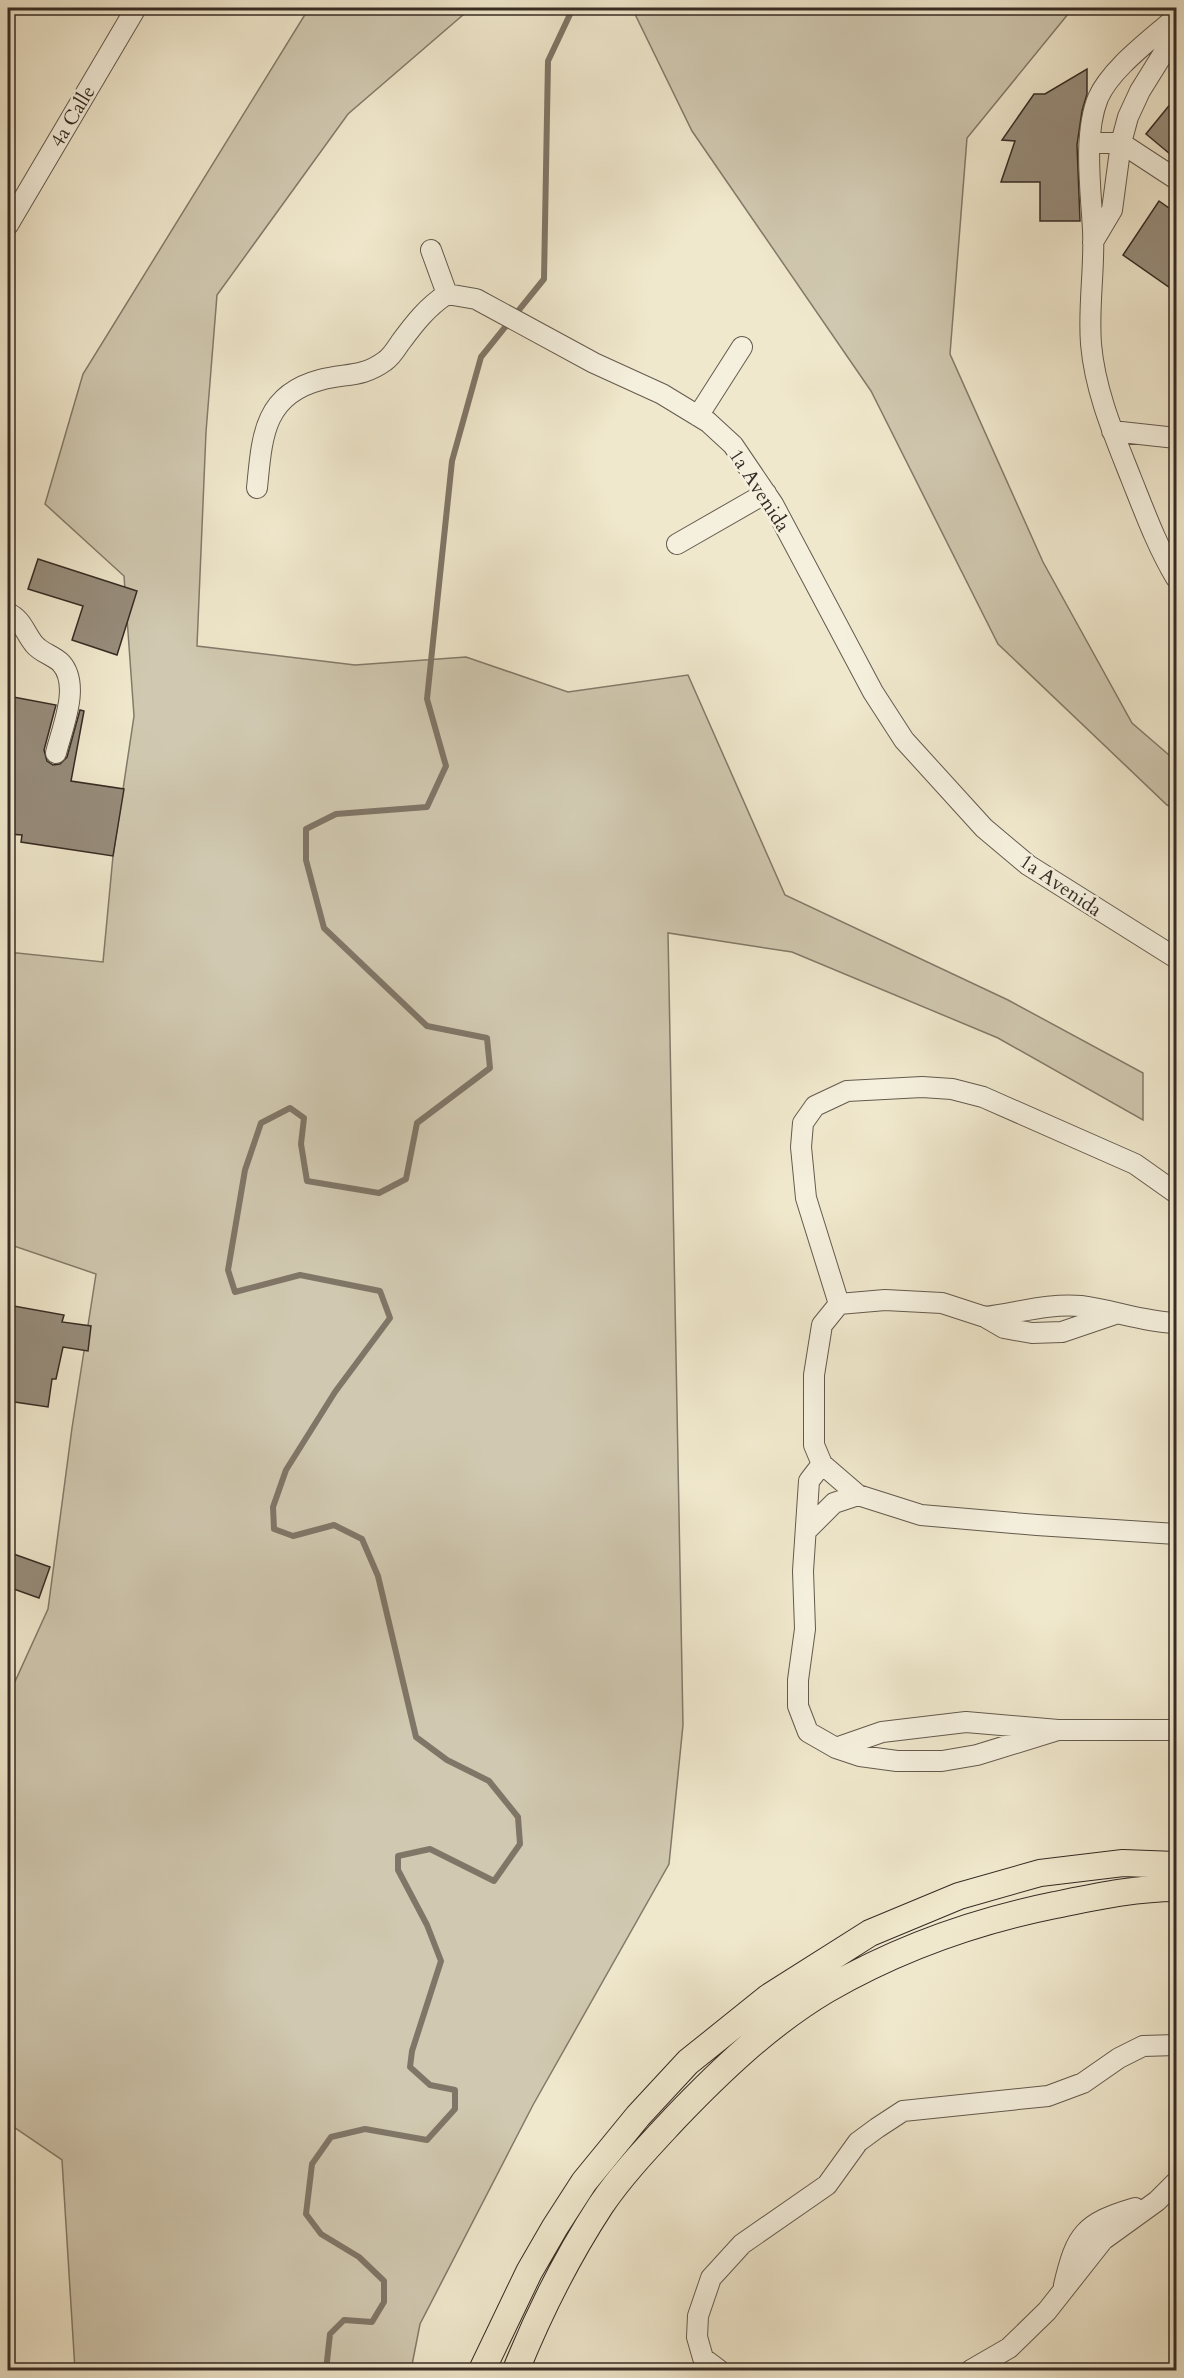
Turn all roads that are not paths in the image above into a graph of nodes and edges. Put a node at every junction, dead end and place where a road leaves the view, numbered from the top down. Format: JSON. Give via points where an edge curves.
{"nodes":[{"id":1,"x":136,"y":8,"type":"edge"},
{"id":2,"x":1176,"y":17,"type":"edge"},
{"id":3,"x":1176,"y":33,"type":"edge"},
{"id":4,"x":1090,"y":143,"type":"junction"},
{"id":5,"x":1121,"y":143,"type":"junction"},
{"id":6,"x":1176,"y":179,"type":"edge"},
{"id":7,"x":8,"y":225,"type":"edge"},
{"id":8,"x":1093,"y":242,"type":"junction"},
{"id":9,"x":431,"y":250,"type":"dead end"},
{"id":10,"x":447,"y":294,"type":"junction"},
{"id":11,"x":742,"y":347,"type":"dead end"},
{"id":12,"x":698,"y":416,"type":"junction"},
{"id":13,"x":1112,"y":431,"type":"junction"},
{"id":14,"x":1176,"y":438,"type":"edge"},
{"id":15,"x":257,"y":488,"type":"dead end"},
{"id":16,"x":766,"y":493,"type":"junction"},
{"id":17,"x":677,"y":544,"type":"dead end"},
{"id":18,"x":1176,"y":578,"type":"edge"},
{"id":19,"x":8,"y":613,"type":"edge"},
{"id":20,"x":56,"y":753,"type":"dead end"},
{"id":21,"x":1176,"y":958,"type":"edge"},
{"id":22,"x":1176,"y":1193,"type":"edge"},
{"id":23,"x":839,"y":1304,"type":"junction"},
{"id":24,"x":1176,"y":1323,"type":"edge"},
{"id":25,"x":822,"y":1464,"type":"junction"},
{"id":26,"x":858,"y":1495,"type":"junction"},
{"id":27,"x":808,"y":1529,"type":"junction"},
{"id":28,"x":1176,"y":1534,"type":"edge"},
{"id":29,"x":1058,"y":1730,"type":"junction"},
{"id":30,"x":1176,"y":1730,"type":"edge"},
{"id":31,"x":836,"y":1748,"type":"junction"},
{"id":32,"x":1176,"y":1851,"type":"edge"},
{"id":33,"x":1123,"y":1863,"type":"junction"},
{"id":34,"x":1176,"y":1865,"type":"edge"},
{"id":35,"x":1176,"y":1888,"type":"edge"},
{"id":36,"x":1176,"y":2045,"type":"edge"},
{"id":37,"x":1176,"y":2182,"type":"edge"},
{"id":38,"x":700,"y":2364,"type":"edge"},
{"id":39,"x":482,"y":2370,"type":"edge"},
{"id":40,"x":516,"y":2370,"type":"edge"},
{"id":41,"x":718,"y":2370,"type":"edge"},
{"id":42,"x":971,"y":2370,"type":"edge"}],
"edges":[{"from":1,"to":7,"type":"street","name":"4a Calle"},
{"from":2,"to":4,"type":"street","via":[[1110,80],[1092,118]]},
{"from":3,"to":5,"type":"street","via":[[1140,91]]},
{"from":4,"to":5,"type":"street"},
{"from":4,"to":8,"type":"street"},
{"from":5,"to":6,"type":"street"},
{"from":5,"to":8,"type":"street","via":[[1112,210]]},
{"from":8,"to":13,"type":"street","via":[[1091,345],[1098,390]]},
{"from":9,"to":10,"type":"street"},
{"from":10,"to":12,"type":"street","name":"1a Avenida","via":[[476,298]]},
{"from":10,"to":15,"type":"street","via":[[423,313],[387,360],[358,375],[320,380],[288,393],[268,420]]},
{"from":11,"to":12,"type":"street"},
{"from":12,"to":16,"type":"street","name":"1a Avenida","via":[[733,445]]},
{"from":13,"to":14,"type":"street"},
{"from":13,"to":18,"type":"street","via":[[1159,549]]},
{"from":16,"to":17,"type":"street"},
{"from":16,"to":21,"type":"street","name":"1a Avenida","via":[[873,692],[904,740],[984,828],[1028,865]]},
{"from":19,"to":20,"type":"street","via":[[21,622],[36,647],[52,655],[66,671],[69,698]]},
{"from":22,"to":23,"type":"street","via":[[1135,1164],[983,1097],[922,1087],[847,1091],[815,1106],[803,1123],[801,1147],[806,1198]]},
{"from":23,"to":24,"type":"street","via":[[914,1300],[942,1303],[985,1317],[1004,1328],[1032,1333],[1062,1332],[1116,1314]]},
{"from":23,"to":25,"type":"street","via":[[822,1325],[814,1375],[814,1445]]},
{"from":25,"to":26,"type":"street"},
{"from":25,"to":27,"type":"street","via":[[809,1481]]},
{"from":26,"to":27,"type":"street","via":[[834,1503]]},
{"from":26,"to":28,"type":"street","via":[[921,1515]]},
{"from":27,"to":31,"type":"street","via":[[798,1706],[808,1732]]},
{"from":29,"to":30,"type":"street"},
{"from":29,"to":31,"type":"street","via":[[966,1722],[882,1732]]},
{"from":29,"to":31,"type":"street","via":[[978,1755],[942,1761],[897,1761]]},
{"from":32,"to":33,"type":"main road"},
{"from":33,"to":34,"type":"main road"},
{"from":33,"to":39,"type":"main road","via":[[1030,1876],[959,1896],[870,1933],[769,1997],[708,2044],[638,2116],[584,2182],[529,2272]]},
{"from":35,"to":40,"type":"main road","via":[[1094,1898],[973,1926],[887,1958],[806,2003],[726,2066],[651,2143],[601,2205],[538,2315]]},
{"from":36,"to":38,"type":"street","via":[[1143,2046],[1083,2083],[1048,2096],[903,2111],[877,2128],[858,2142],[827,2185],[742,2244],[711,2278],[698,2316]]},
{"from":37,"to":42,"type":"street","via":[[1157,2201],[1103,2240],[1047,2311],[1009,2348]]},
{"from":38,"to":41,"type":"street"}]}
